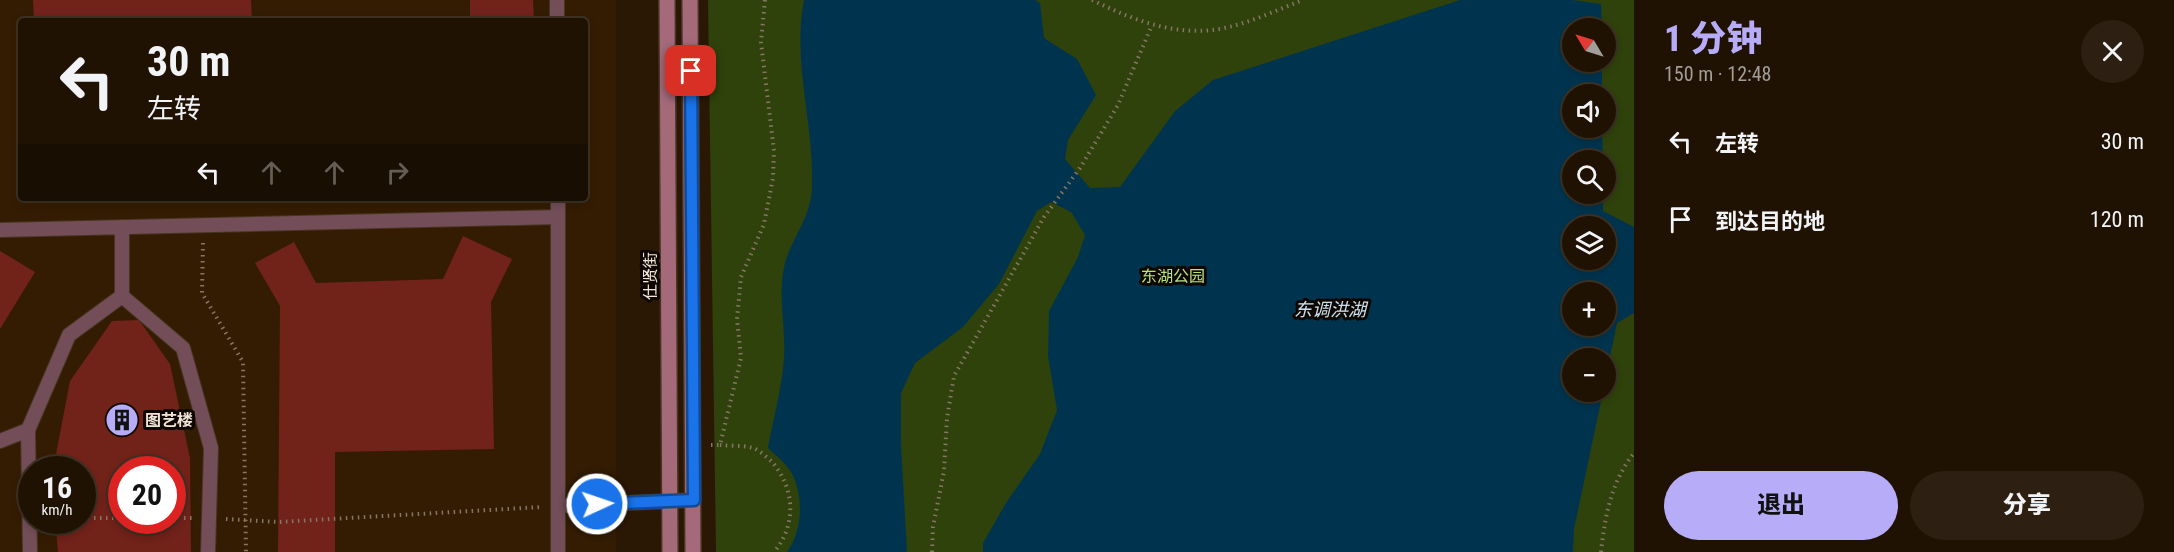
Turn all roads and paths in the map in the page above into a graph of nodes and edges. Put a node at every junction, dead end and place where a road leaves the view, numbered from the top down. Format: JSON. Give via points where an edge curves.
{"nodes":[{"id":1,"x":557,"y":0,"type":"edge"},
{"id":2,"x":667,"y":0,"type":"edge"},
{"id":3,"x":690,"y":0,"type":"edge"},
{"id":4,"x":765,"y":0,"type":"edge"},
{"id":5,"x":1092,"y":0,"type":"edge"},
{"id":6,"x":1303,"y":0,"type":"edge"},
{"id":7,"x":557,"y":18,"type":"edge"},
{"id":8,"x":1152,"y":25,"type":"junction"},
{"id":9,"x":558,"y":201,"type":"edge"},
{"id":10,"x":558,"y":217,"type":"junction"},
{"id":11,"x":203,"y":225,"type":"junction"},
{"id":12,"x":122,"y":227,"type":"junction"},
{"id":13,"x":0,"y":230,"type":"edge"},
{"id":14,"x":122,"y":296,"type":"junction"},
{"id":15,"x":28,"y":430,"type":"junction"},
{"id":16,"x":0,"y":441,"type":"edge"},
{"id":17,"x":705,"y":445,"type":"dead end"},
{"id":18,"x":720,"y":445,"type":"junction"},
{"id":19,"x":1634,"y":453,"type":"edge"},
{"id":20,"x":694,"y":500,"type":"junction"},
{"id":21,"x":669,"y":501,"type":"junction"},
{"id":22,"x":558,"y":506,"type":"junction"},
{"id":23,"x":186,"y":518,"type":"edge"},
{"id":24,"x":192,"y":518,"type":"dead end"},
{"id":25,"x":209,"y":518,"type":"junction"},
{"id":26,"x":246,"y":520,"type":"junction"},
{"id":27,"x":30,"y":552,"type":"edge"},
{"id":28,"x":208,"y":552,"type":"edge"},
{"id":29,"x":246,"y":552,"type":"edge"},
{"id":30,"x":558,"y":552,"type":"edge"},
{"id":31,"x":670,"y":552,"type":"edge"},
{"id":32,"x":693,"y":552,"type":"edge"},
{"id":33,"x":774,"y":552,"type":"edge"},
{"id":34,"x":932,"y":552,"type":"edge"},
{"id":35,"x":1601,"y":552,"type":"edge"}],
"edges":[{"from":1,"to":7,"type":"lane"},
{"from":2,"to":21,"type":"street","name":"仕贤街"},
{"from":3,"to":20,"type":"street"},
{"from":4,"to":18,"type":"path","via":[[761,42],[774,151],[773,178],[764,224],[741,277],[737,319],[741,358]]},
{"from":5,"to":8,"type":"path"},
{"from":6,"to":8,"type":"path","via":[[1229,27],[1189,32]]},
{"from":8,"to":34,"type":"path","via":[[1118,105],[1080,168],[1044,217],[954,376]]},
{"from":9,"to":10,"type":"lane"},
{"from":10,"to":11,"type":"lane"},
{"from":10,"to":22,"type":"lane"},
{"from":11,"to":12,"type":"lane"},
{"from":11,"to":26,"type":"path","via":[[202,293],[243,362]]},
{"from":12,"to":13,"type":"lane"},
{"from":12,"to":14,"type":"lane"},
{"from":14,"to":15,"type":"lane","via":[[69,335]]},
{"from":14,"to":25,"type":"lane","via":[[183,348],[211,448]]},
{"from":15,"to":16,"type":"lane"},
{"from":15,"to":27,"type":"lane"},
{"from":17,"to":18,"type":"path"},
{"from":18,"to":33,"type":"path","via":[[754,448],[783,475],[790,492],[791,510],[786,532]]},
{"from":19,"to":35,"type":"path","via":[[1614,486],[1604,521]]},
{"from":20,"to":21,"type":"lane"},
{"from":20,"to":32,"type":"street"},
{"from":21,"to":22,"type":"lane"},
{"from":21,"to":31,"type":"street","name":"仕贤街"},
{"from":22,"to":26,"type":"path","via":[[290,522]]},
{"from":22,"to":30,"type":"lane"},
{"from":23,"to":24,"type":"path"},
{"from":25,"to":26,"type":"path"},
{"from":25,"to":28,"type":"lane"},
{"from":26,"to":29,"type":"path"}]}
